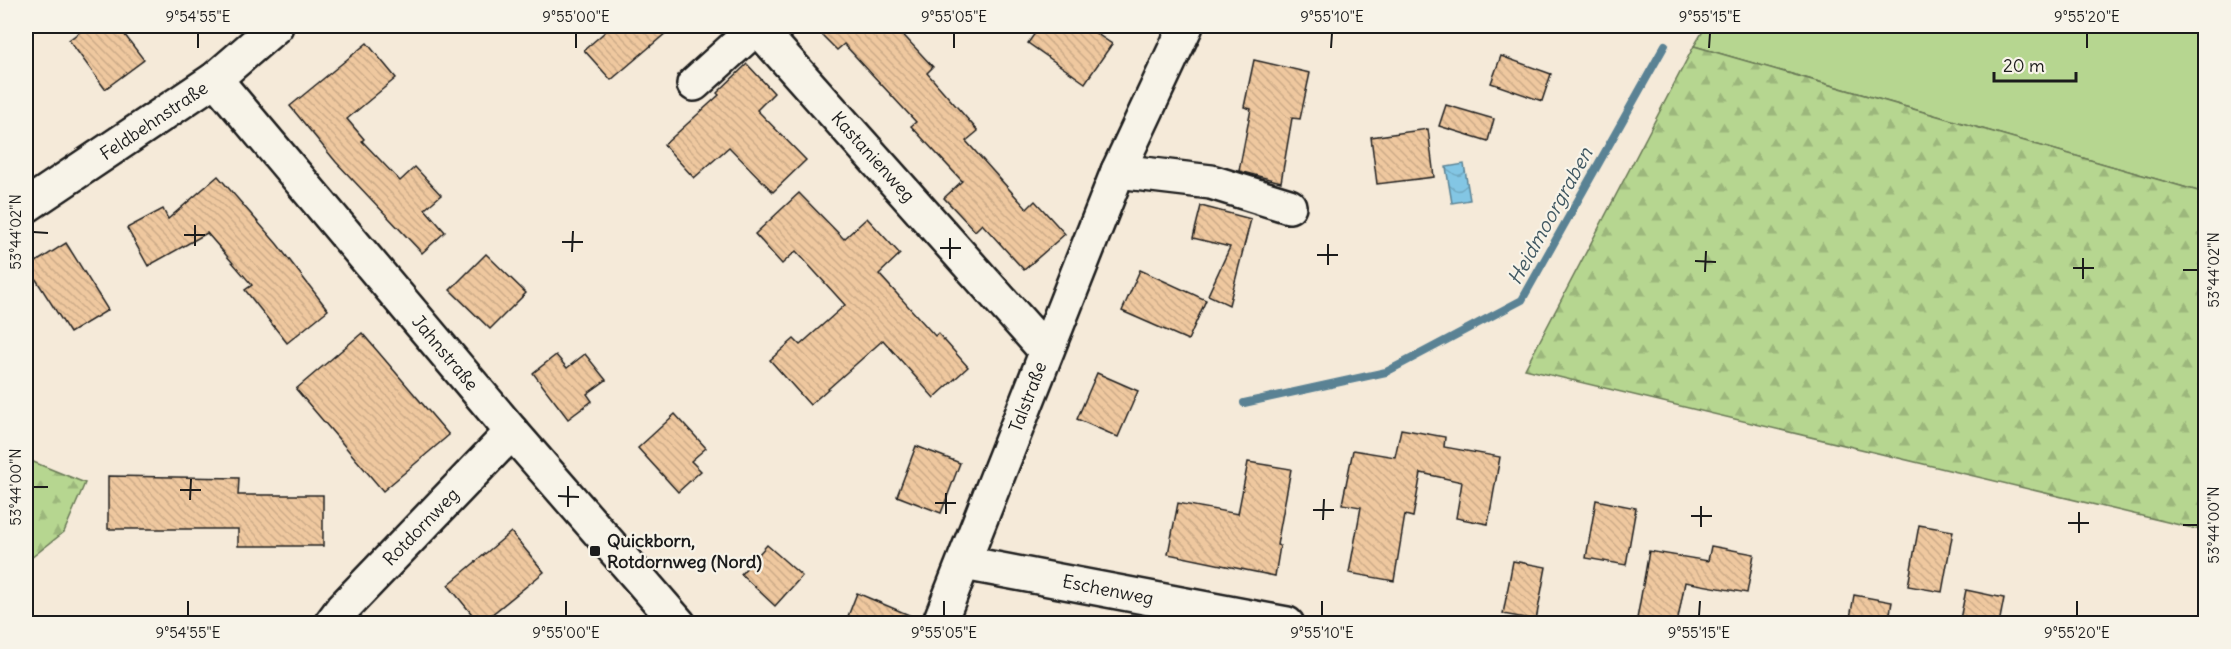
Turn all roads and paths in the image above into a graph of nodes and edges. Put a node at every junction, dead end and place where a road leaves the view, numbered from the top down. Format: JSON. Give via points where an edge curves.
{"nodes":[{"id":1,"x":276,"y":26,"type":"edge"},
{"id":2,"x":1186,"y":26,"type":"edge"},
{"id":3,"x":215,"y":80,"type":"junction"},
{"id":4,"x":694,"y":84,"type":"dead end"},
{"id":5,"x":1118,"y":171,"type":"junction"},
{"id":6,"x":26,"y":206,"type":"edge"},
{"id":7,"x":1289,"y":206,"type":"dead end"},
{"id":8,"x":1046,"y":351,"type":"junction"},
{"id":9,"x":512,"y":432,"type":"junction"},
{"id":10,"x":964,"y":563,"type":"junction"},
{"id":11,"x":331,"y":624,"type":"edge"},
{"id":12,"x":680,"y":624,"type":"edge"},
{"id":13,"x":939,"y":624,"type":"edge"},
{"id":14,"x":1287,"y":624,"type":"edge"}],
"edges":[{"from":1,"to":3,"type":"street","name":"Feldbehnstraße"},
{"from":2,"to":5,"type":"street","name":"Talstraße"},
{"from":3,"to":6,"type":"street","name":"Feldbehnstraße"},
{"from":3,"to":9,"type":"street","name":"Jahnstraße"},
{"from":4,"to":8,"type":"street","name":"Kastanienweg","via":[[757,27]]},
{"from":5,"to":7,"type":"street","via":[[1211,182]]},
{"from":5,"to":8,"type":"street","name":"Talstraße"},
{"from":8,"to":10,"type":"street","name":"Talstraße"},
{"from":9,"to":11,"type":"street","name":"Rotdornweg"},
{"from":9,"to":12,"type":"street","name":"Jahnstraße"},
{"from":10,"to":13,"type":"street","name":"Talstraße"},
{"from":10,"to":14,"type":"street","name":"Eschenweg"}]}
